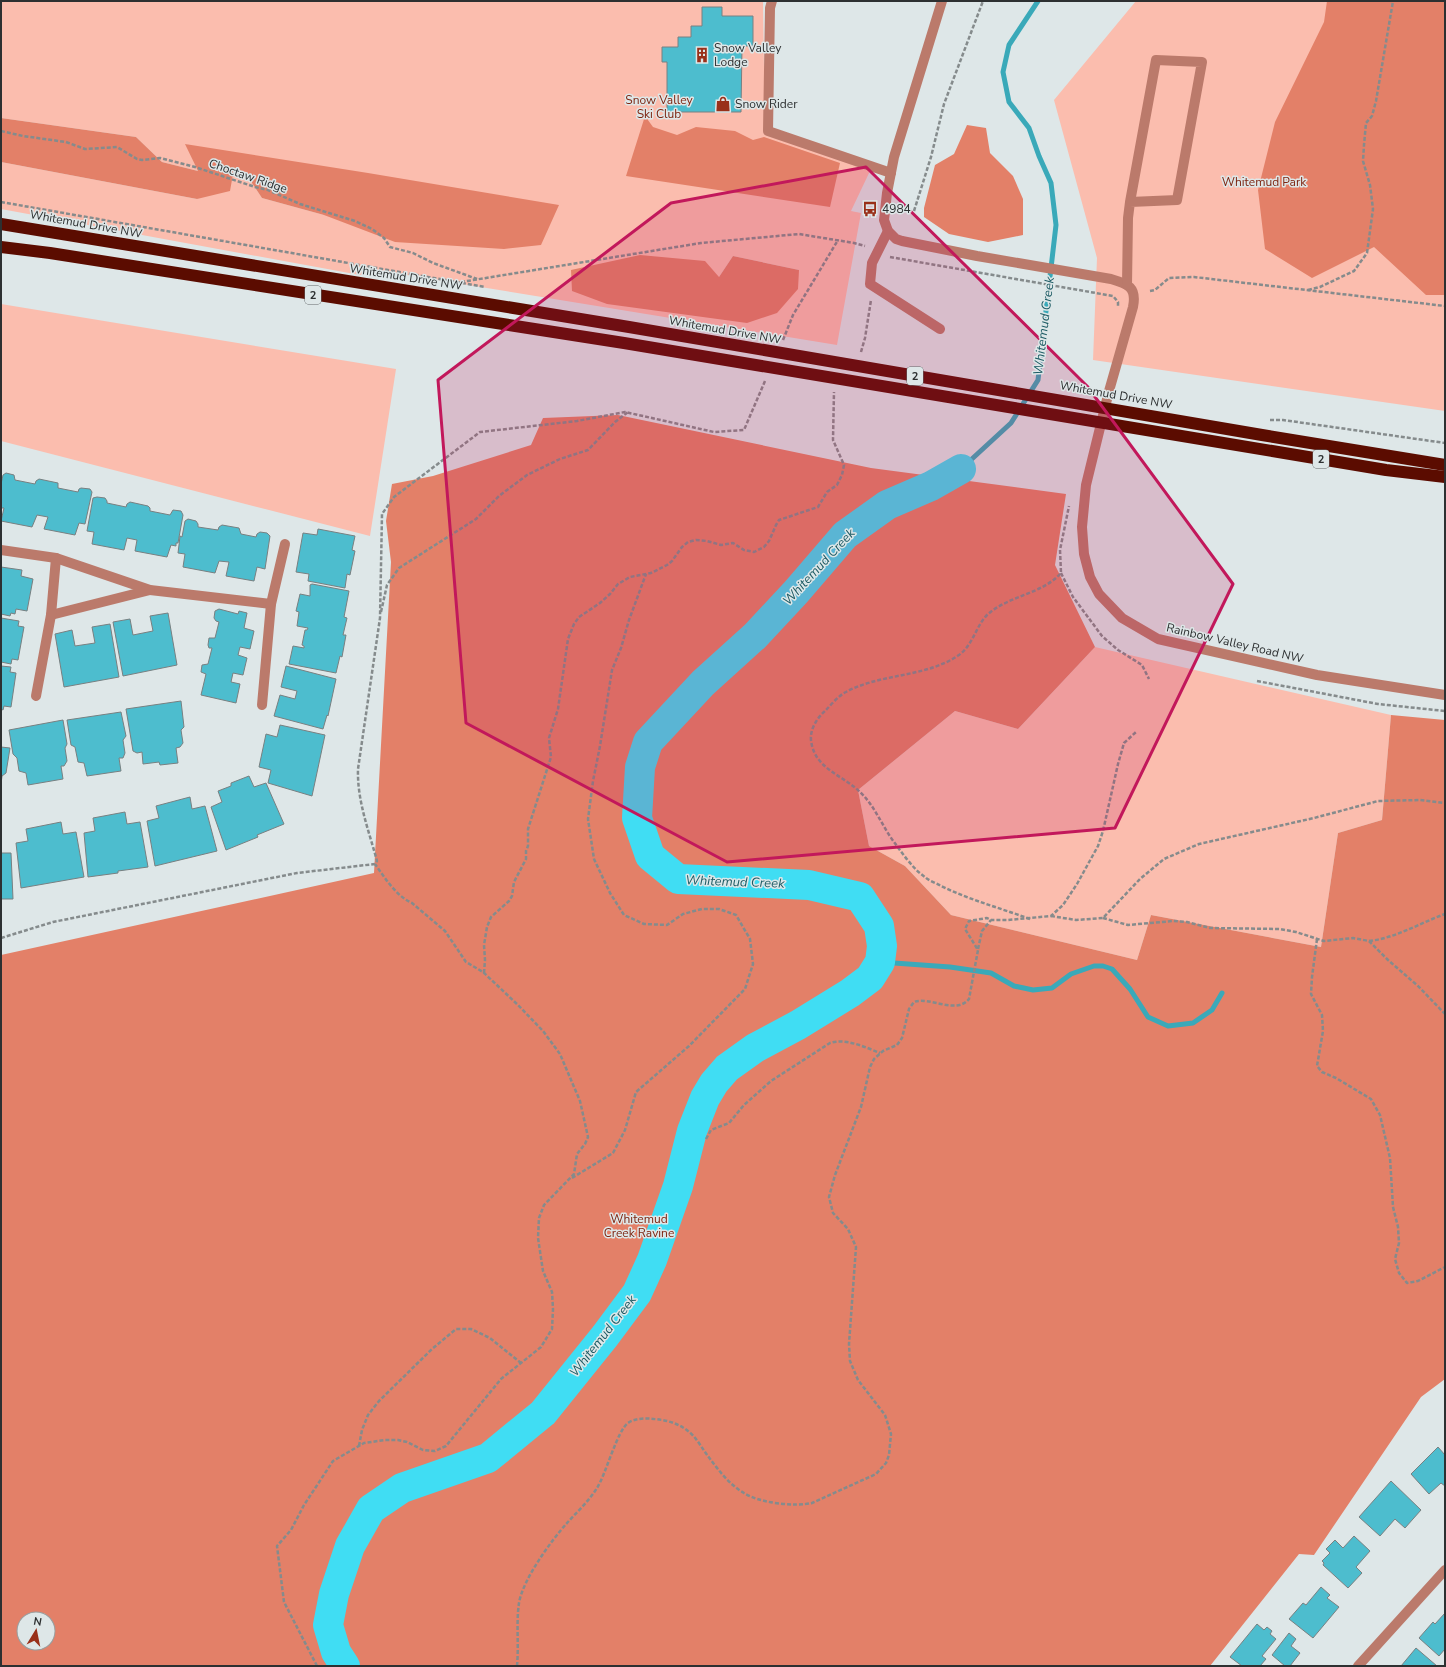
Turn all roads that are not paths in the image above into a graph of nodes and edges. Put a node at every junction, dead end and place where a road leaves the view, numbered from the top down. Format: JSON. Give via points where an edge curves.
{"nodes":[{"id":1,"x":772,"y":1,"type":"edge"},
{"id":2,"x":942,"y":1,"type":"edge"},
{"id":3,"x":891,"y":173,"type":"junction"},
{"id":4,"x":1130,"y":202,"type":"junction"},
{"id":5,"x":1,"y":224,"type":"edge"},
{"id":6,"x":888,"y":231,"type":"junction"},
{"id":7,"x":1,"y":248,"type":"edge"},
{"id":8,"x":1128,"y":285,"type":"junction"},
{"id":9,"x":940,"y":330,"type":"dead end"},
{"id":10,"x":1445,"y":465,"type":"edge"},
{"id":11,"x":1445,"y":477,"type":"edge"},
{"id":12,"x":285,"y":544,"type":"dead end"},
{"id":13,"x":1,"y":550,"type":"edge"},
{"id":14,"x":56,"y":558,"type":"junction"},
{"id":15,"x":150,"y":590,"type":"junction"},
{"id":16,"x":271,"y":604,"type":"junction"},
{"id":17,"x":51,"y":614,"type":"junction"},
{"id":18,"x":1445,"y":695,"type":"edge"},
{"id":19,"x":36,"y":696,"type":"dead end"},
{"id":20,"x":262,"y":705,"type":"dead end"},
{"id":21,"x":1445,"y":1570,"type":"edge"},
{"id":22,"x":1358,"y":1666,"type":"edge"}],
"edges":[{"from":1,"to":3,"type":"street","via":[[768,131]]},
{"from":2,"to":3,"type":"street"},
{"from":3,"to":6,"type":"street","via":[[884,220]]},
{"from":4,"to":4,"type":"street","name":"Rainbow Valley Road NW","via":[[1156,60],[1202,62],[1177,200]]},
{"from":4,"to":8,"type":"street","name":"Rainbow Valley Road NW"},
{"from":5,"to":10,"type":"highway","name":"Whitemud Drive NW","number":"2"},
{"from":6,"to":8,"type":"street","via":[[902,241],[1111,279]]},
{"from":6,"to":9,"type":"street","via":[[872,263],[870,284]]},
{"from":7,"to":11,"type":"highway","number":"2","via":[[58,254],[624,343],[1386,470]]},
{"from":8,"to":18,"type":"street","name":"Rainbow Valley Road NW","via":[[1135,297],[1086,485],[1082,527],[1084,554],[1090,577],[1099,594],[1122,618],[1158,639],[1317,675]]},
{"from":12,"to":16,"type":"street"},
{"from":13,"to":14,"type":"street"},
{"from":14,"to":15,"type":"street"},
{"from":14,"to":17,"type":"street"},
{"from":15,"to":16,"type":"street"},
{"from":15,"to":17,"type":"street"},
{"from":16,"to":20,"type":"street"},
{"from":17,"to":19,"type":"street"},
{"from":21,"to":22,"type":"street"}]}
